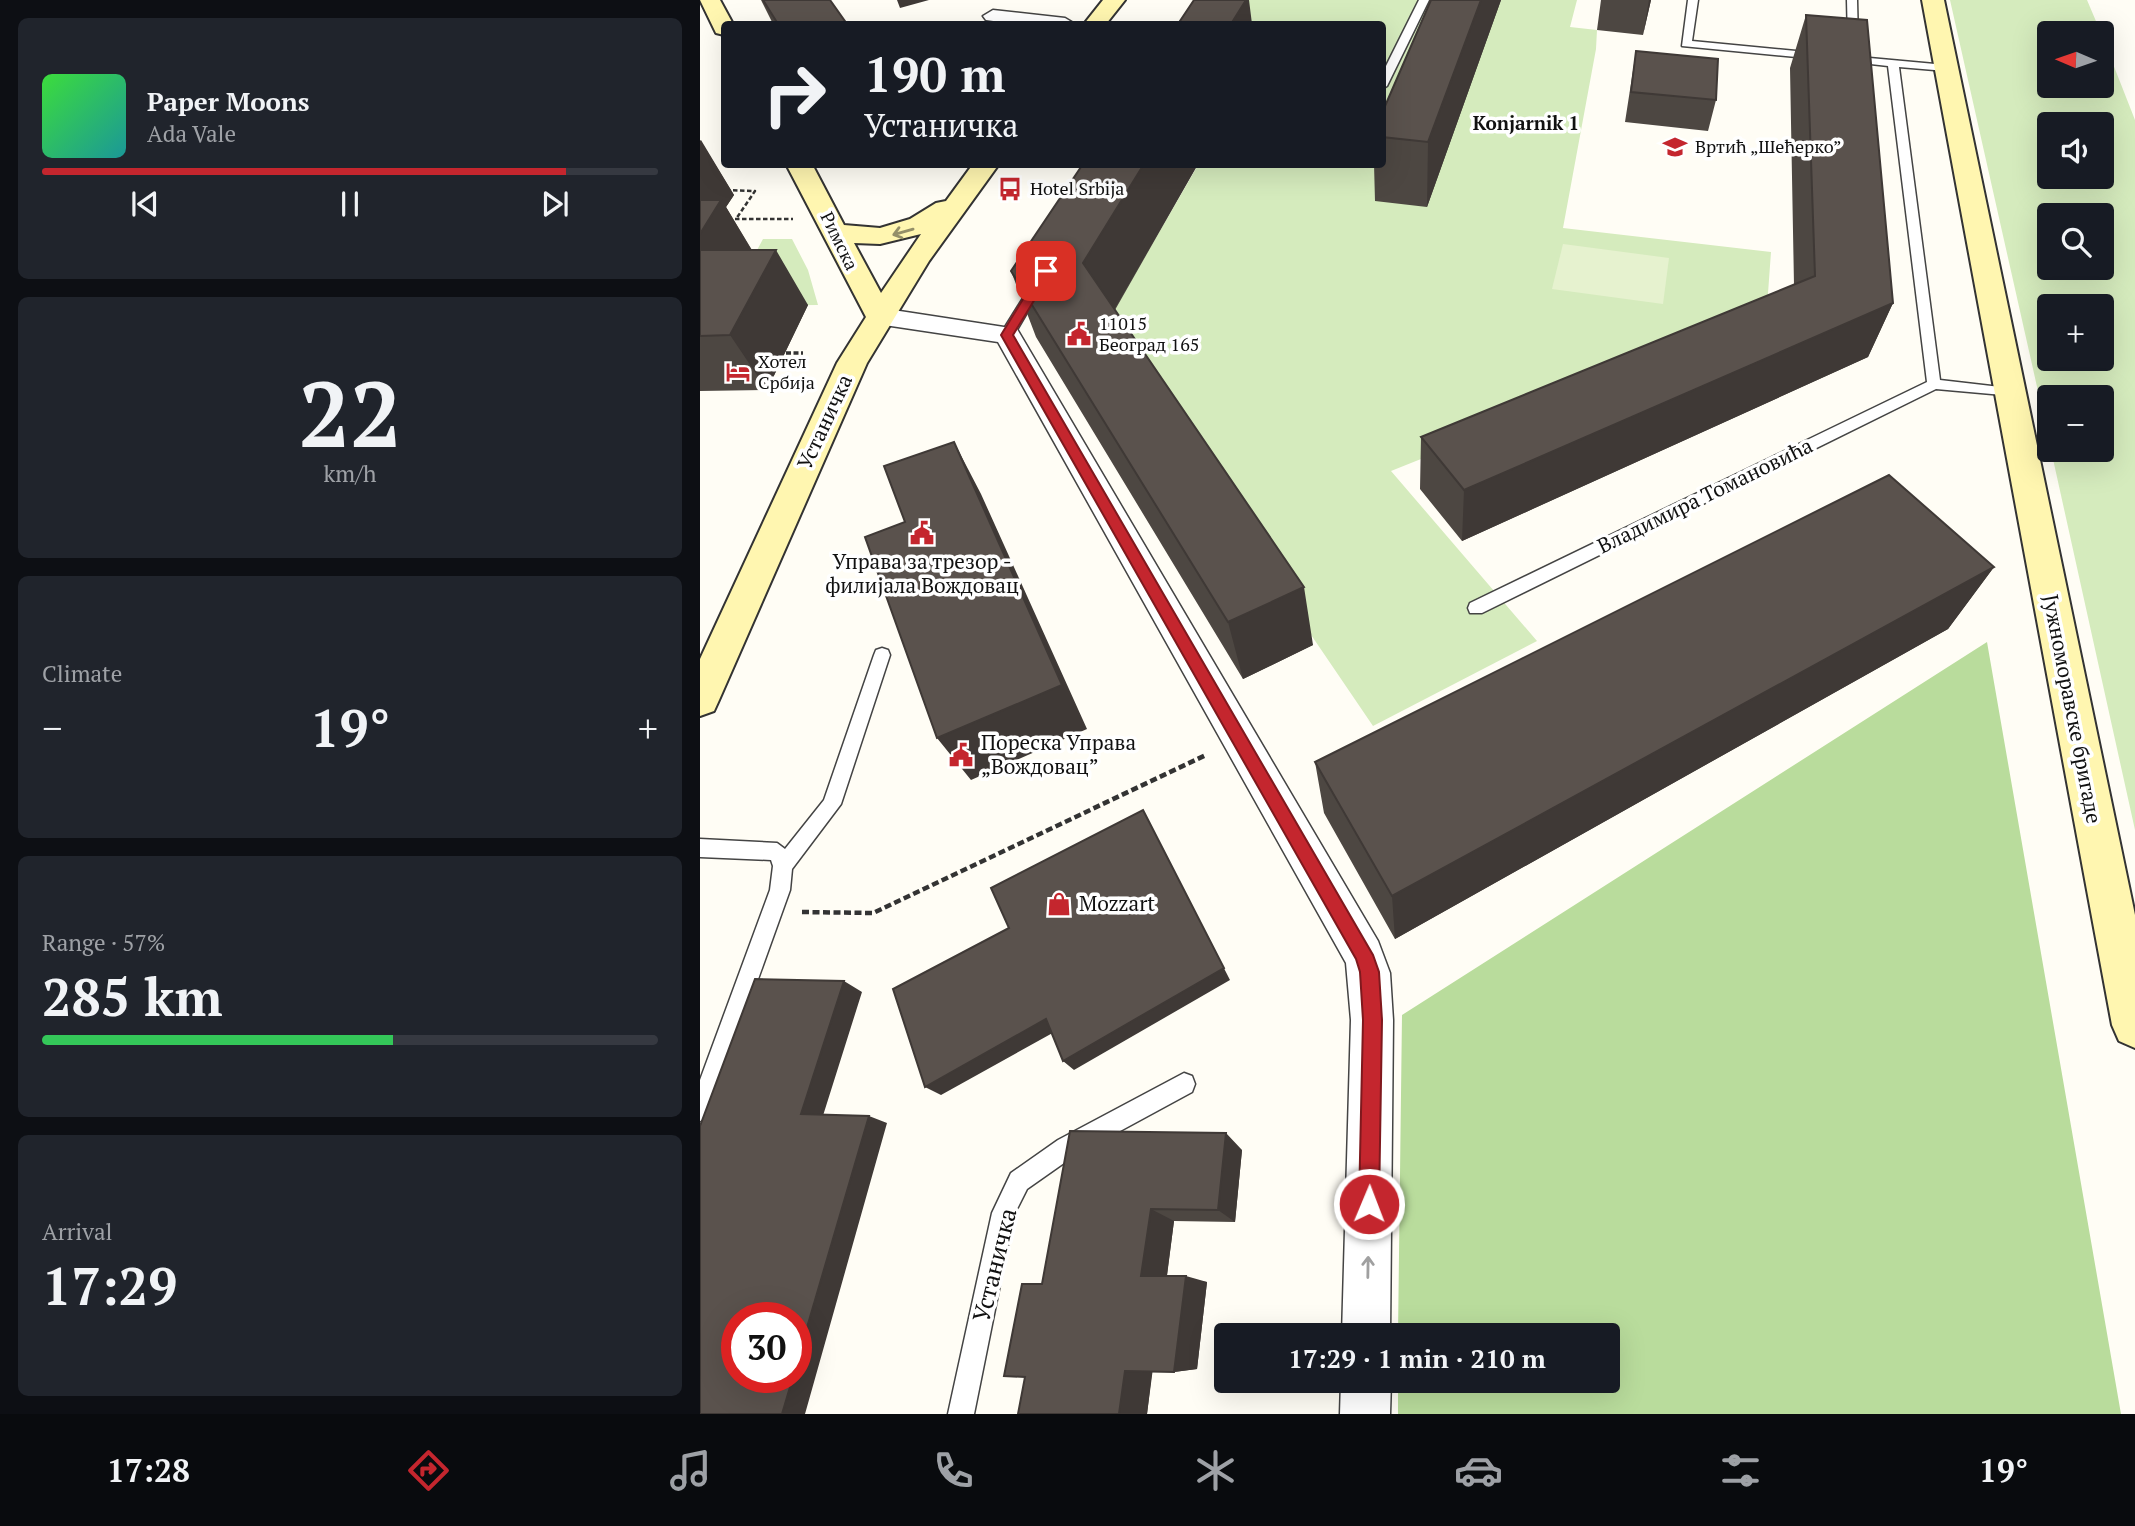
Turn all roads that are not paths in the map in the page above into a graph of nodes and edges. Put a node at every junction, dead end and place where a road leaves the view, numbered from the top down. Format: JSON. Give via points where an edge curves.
{"nodes":[{"id":1,"x":709,"y":0,"type":"edge"},
{"id":2,"x":1114,"y":0,"type":"edge"},
{"id":3,"x":1424,"y":0,"type":"edge"},
{"id":4,"x":1693,"y":0,"type":"edge"},
{"id":5,"x":1852,"y":0,"type":"edge"},
{"id":6,"x":1933,"y":0,"type":"edge"},
{"id":7,"x":994,"y":13,"type":"edge"},
{"id":8,"x":1046,"y":21,"type":"edge"},
{"id":9,"x":1097,"y":21,"type":"edge"},
{"id":10,"x":721,"y":22,"type":"edge"},
{"id":11,"x":1386,"y":54,"type":"edge"},
{"id":12,"x":1398,"y":55,"type":"junction"},
{"id":13,"x":1854,"y":59,"type":"junction"},
{"id":14,"x":1893,"y":63,"type":"junction"},
{"id":15,"x":1945,"y":68,"type":"junction"},
{"id":16,"x":1386,"y":78,"type":"edge"},
{"id":17,"x":801,"y":168,"type":"edge"},
{"id":18,"x":984,"y":168,"type":"edge"},
{"id":19,"x":961,"y":198,"type":"junction"},
{"id":20,"x":836,"y":232,"type":"junction"},
{"id":21,"x":1042,"y":278,"type":"edge"},
{"id":22,"x":880,"y":317,"type":"junction"},
{"id":23,"x":1007,"y":335,"type":"junction"},
{"id":24,"x":1934,"y":384,"type":"junction"},
{"id":25,"x":2009,"y":393,"type":"junction"},
{"id":26,"x":1476,"y":608,"type":"dead end"},
{"id":27,"x":882,"y":655,"type":"dead end"},
{"id":28,"x":700,"y":700,"type":"edge"},
{"id":29,"x":700,"y":848,"type":"edge"},
{"id":30,"x":783,"y":866,"type":"junction"},
{"id":31,"x":2135,"y":1025,"type":"edge"},
{"id":32,"x":1184,"y":1084,"type":"dead end"},
{"id":33,"x":700,"y":1110,"type":"edge"},
{"id":34,"x":1366,"y":1323,"type":"edge"},
{"id":35,"x":1366,"y":1393,"type":"edge"},
{"id":36,"x":961,"y":1414,"type":"edge"},
{"id":37,"x":1365,"y":1414,"type":"edge"}],
"edges":[{"from":1,"to":10,"type":"street"},
{"from":2,"to":9,"type":"street"},
{"from":3,"to":12,"type":"lane"},
{"from":4,"to":13,"type":"lane","via":[[1686,44]]},
{"from":5,"to":13,"type":"lane"},
{"from":6,"to":15,"type":"street"},
{"from":7,"to":8,"type":"street"},
{"from":11,"to":12,"type":"lane"},
{"from":12,"to":16,"type":"lane"},
{"from":13,"to":14,"type":"lane"},
{"from":14,"to":15,"type":"lane"},
{"from":14,"to":24,"type":"lane"},
{"from":15,"to":25,"type":"street"},
{"from":17,"to":20,"type":"street","name":"Римска"},
{"from":18,"to":19,"type":"street","name":"Устаничка"},
{"from":19,"to":20,"type":"street","one_way":true,"via":[[909,232],[875,238]]},
{"from":19,"to":22,"type":"street","name":"Устаничка"},
{"from":20,"to":22,"type":"street","name":"Римска","via":[[847,262]]},
{"from":21,"to":23,"type":"lane"},
{"from":22,"to":23,"type":"street"},
{"from":22,"to":28,"type":"street","name":"Устаничка","via":[[824,420]]},
{"from":34,"to":23,"type":"street","one_way":true,"via":[[1373,1020],[1370,972],[1364,955]]},
{"from":24,"to":25,"type":"lane"},
{"from":24,"to":26,"type":"lane","name":"Владимира Томановића"},
{"from":25,"to":31,"type":"street","name":"Јужноморавске бригаде"},
{"from":27,"to":30,"type":"lane","via":[[832,804]]},
{"from":29,"to":30,"type":"lane","via":[[777,852]]},
{"from":30,"to":33,"type":"lane","via":[[772,911]]},
{"from":32,"to":36,"type":"lane","name":"Устаничка","via":[[1066,1148],[1018,1181],[1003,1213]]},
{"from":35,"to":37,"type":"street"}]}
